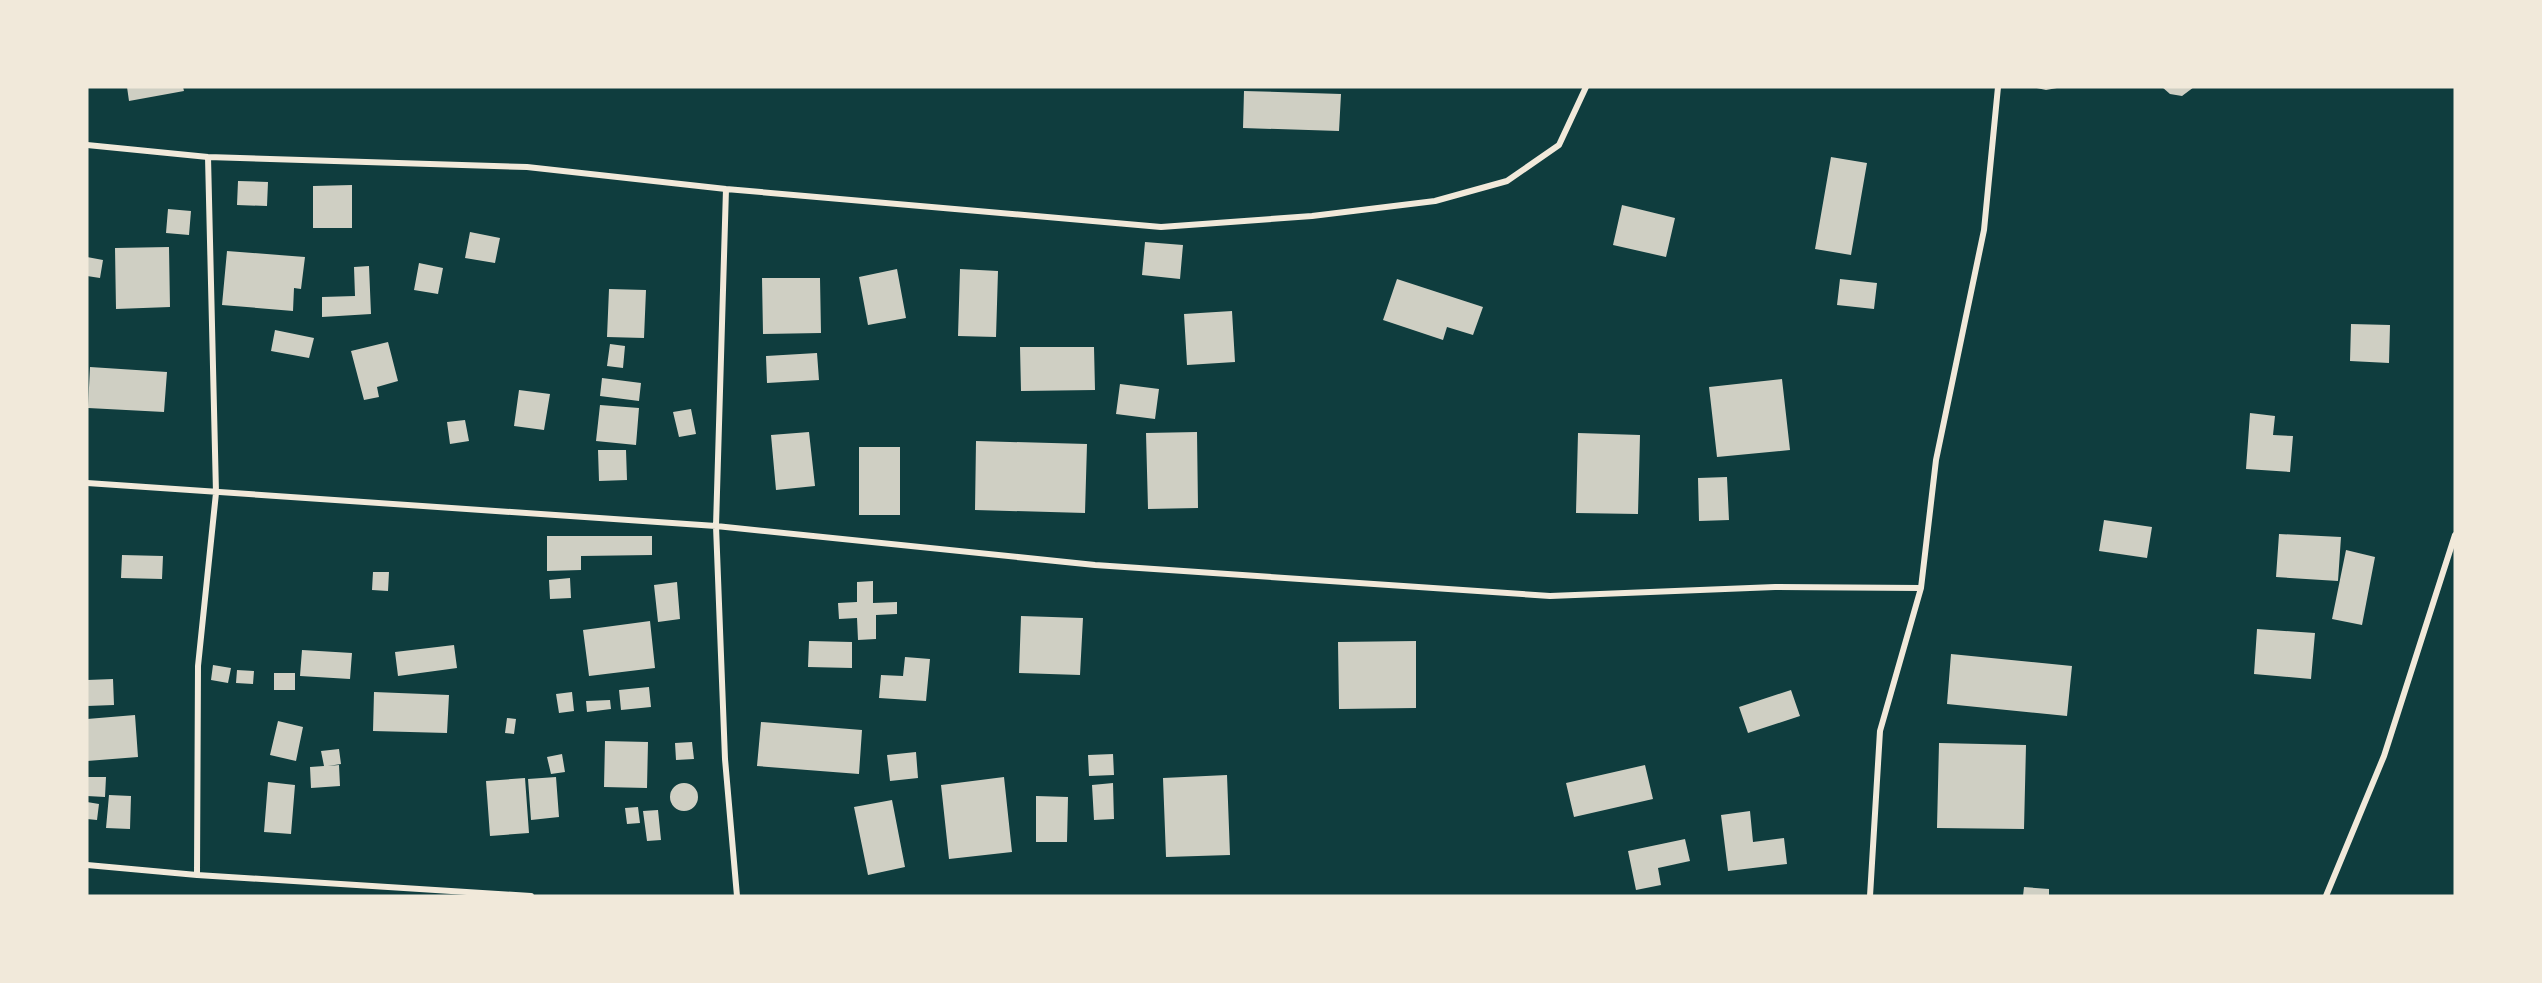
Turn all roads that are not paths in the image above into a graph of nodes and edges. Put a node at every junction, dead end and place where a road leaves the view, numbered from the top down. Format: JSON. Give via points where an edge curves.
{"nodes":[{"id":1,"x":1586,"y":87,"type":"edge"},
{"id":2,"x":1998,"y":87,"type":"edge"},
{"id":3,"x":87,"y":145,"type":"edge"},
{"id":4,"x":208,"y":157,"type":"junction"},
{"id":5,"x":726,"y":189,"type":"junction"},
{"id":6,"x":87,"y":483,"type":"edge"},
{"id":7,"x":216,"y":493,"type":"junction"},
{"id":8,"x":716,"y":526,"type":"junction"},
{"id":9,"x":2455,"y":536,"type":"edge"},
{"id":10,"x":1921,"y":588,"type":"junction"},
{"id":11,"x":87,"y":865,"type":"edge"},
{"id":12,"x":197,"y":875,"type":"junction"},
{"id":13,"x":531,"y":896,"type":"edge"},
{"id":14,"x":736,"y":896,"type":"edge"},
{"id":15,"x":1870,"y":896,"type":"edge"},
{"id":16,"x":2326,"y":896,"type":"edge"}],
"edges":[{"from":1,"to":5,"type":"street","via":[[1559,145],[1507,181],[1435,201],[1312,216],[1161,227]]},
{"from":2,"to":10,"type":"street","via":[[1984,230],[1936,460]]},
{"from":3,"to":4,"type":"street"},
{"from":4,"to":5,"type":"street","via":[[527,167]]},
{"from":4,"to":7,"type":"street"},
{"from":5,"to":8,"type":"street"},
{"from":6,"to":7,"type":"street"},
{"from":7,"to":8,"type":"street"},
{"from":7,"to":12,"type":"street","via":[[198,666]]},
{"from":8,"to":10,"type":"street","via":[[1095,565],[1550,596],[1775,587]]},
{"from":8,"to":14,"type":"street","via":[[725,759]]},
{"from":9,"to":16,"type":"street","via":[[2384,756]]},
{"from":10,"to":15,"type":"street","via":[[1880,731]]},
{"from":11,"to":12,"type":"street"},
{"from":12,"to":13,"type":"street"}]}
